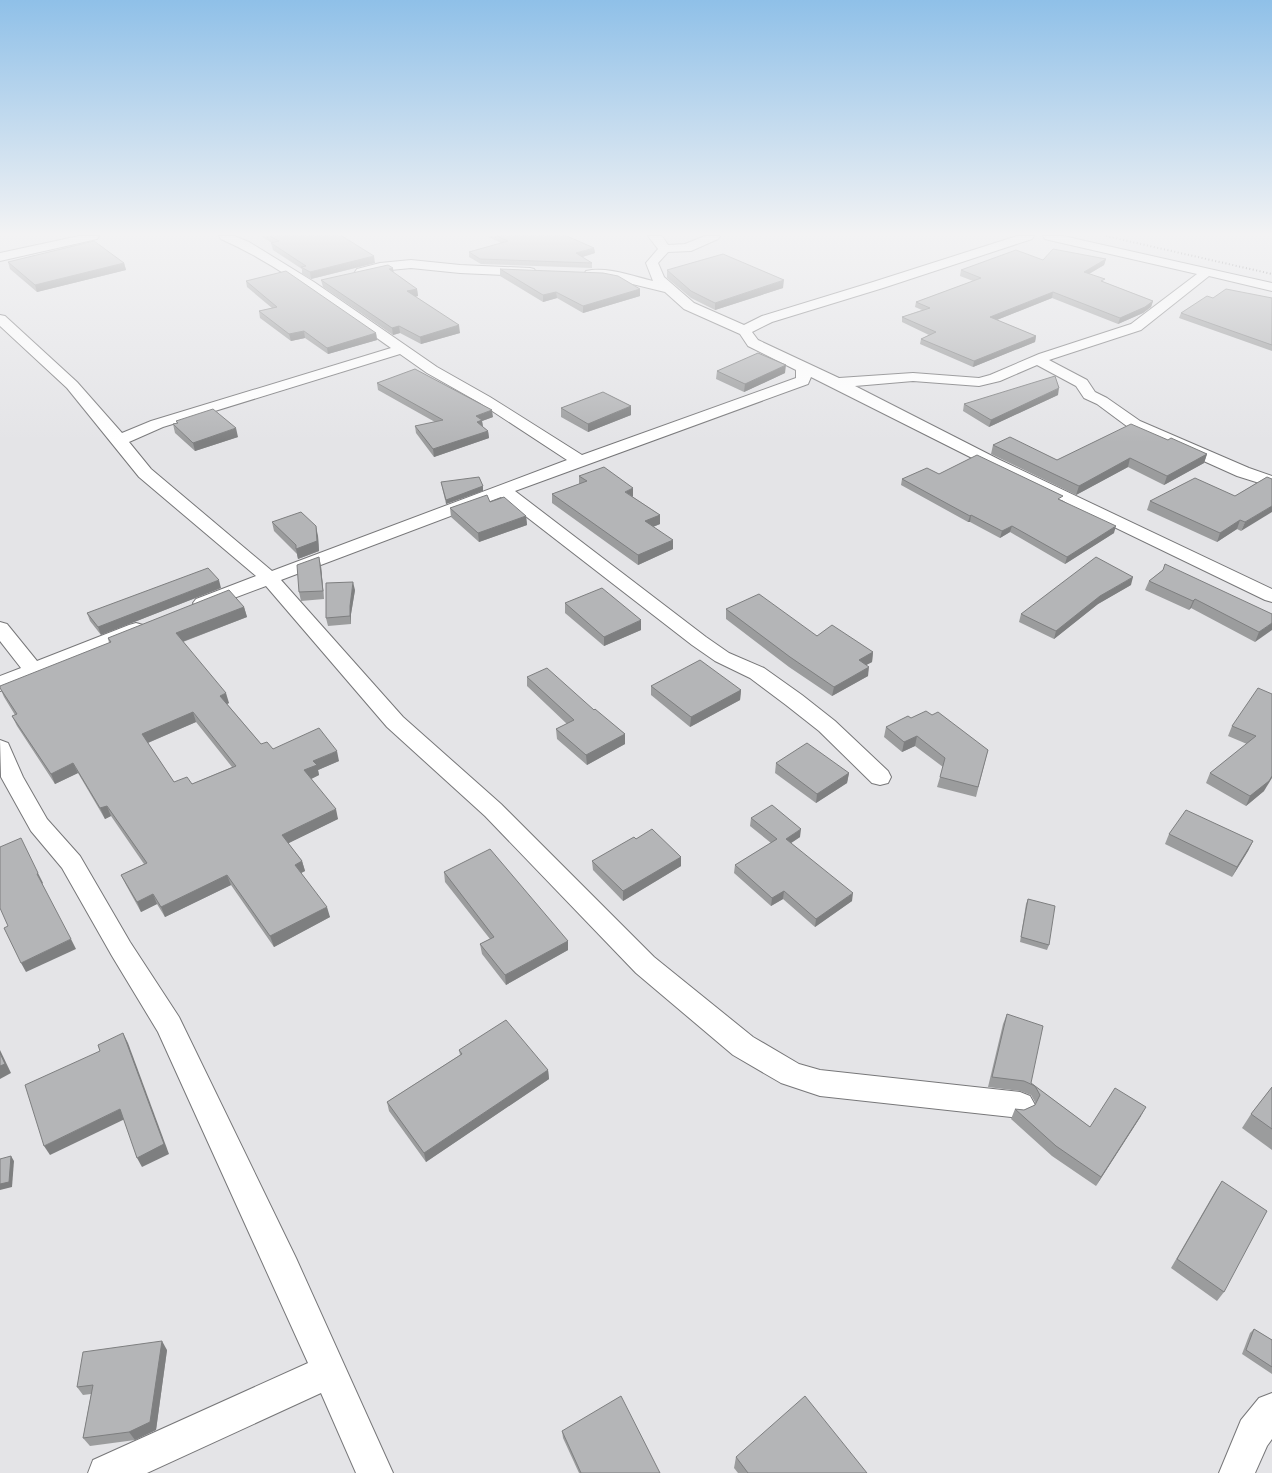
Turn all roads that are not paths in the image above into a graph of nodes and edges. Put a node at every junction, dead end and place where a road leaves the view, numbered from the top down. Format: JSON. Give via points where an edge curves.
{"nodes":[{"id":1,"x":338,"y":305,"type":"edge"},
{"id":2,"x":688,"y":305,"type":"edge"},
{"id":3,"x":812,"y":305,"type":"edge"},
{"id":4,"x":1165,"y":305,"type":"edge"},
{"id":5,"x":0,"y":319,"type":"edge"},
{"id":6,"x":745,"y":331,"type":"junction"},
{"id":7,"x":402,"y":349,"type":"junction"},
{"id":8,"x":1038,"y":360,"type":"junction"},
{"id":9,"x":803,"y":368,"type":"junction"},
{"id":10,"x":837,"y":383,"type":"junction"},
{"id":11,"x":119,"y":440,"type":"junction"},
{"id":12,"x":580,"y":461,"type":"junction"},
{"id":13,"x":1272,"y":482,"type":"edge"},
{"id":14,"x":503,"y":490,"type":"junction"},
{"id":15,"x":268,"y":577,"type":"junction"},
{"id":16,"x":1272,"y":596,"type":"edge"},
{"id":17,"x":191,"y":608,"type":"edge"},
{"id":18,"x":148,"y":625,"type":"edge"},
{"id":19,"x":0,"y":628,"type":"edge"},
{"id":20,"x":34,"y":670,"type":"junction"},
{"id":21,"x":0,"y":684,"type":"edge"},
{"id":22,"x":0,"y":748,"type":"edge"},
{"id":23,"x":880,"y":777,"type":"dead end"},
{"id":24,"x":1020,"y":1105,"type":"dead end"},
{"id":25,"x":329,"y":1371,"type":"junction"},
{"id":26,"x":1272,"y":1411,"type":"edge"},
{"id":27,"x":106,"y":1473,"type":"edge"},
{"id":28,"x":375,"y":1473,"type":"edge"},
{"id":29,"x":1237,"y":1473,"type":"edge"}],
"edges":[{"from":1,"to":7,"type":"street"},
{"from":2,"to":6,"type":"street"},
{"from":3,"to":6,"type":"street","via":[[767,318]]},
{"from":4,"to":8,"type":"street","via":[[1136,327]]},
{"from":5,"to":11,"type":"street","via":[[72,385]]},
{"from":6,"to":9,"type":"street","via":[[753,343]]},
{"from":7,"to":11,"type":"street","via":[[157,424]]},
{"from":7,"to":12,"type":"street"},
{"from":8,"to":10,"type":"street","via":[[979,382],[912,376]]},
{"from":8,"to":13,"type":"street","via":[[1082,383],[1089,395],[1134,424]]},
{"from":9,"to":10,"type":"street"},
{"from":9,"to":12,"type":"street","via":[[803,381]]},
{"from":10,"to":16,"type":"street"},
{"from":11,"to":15,"type":"street","via":[[145,473]]},
{"from":12,"to":14,"type":"street"},
{"from":14,"to":15,"type":"street"},
{"from":14,"to":23,"type":"street","via":[[699,641],[722,657],[757,673],[794,700],[827,726]]},
{"from":15,"to":17,"type":"street"},
{"from":15,"to":24,"type":"street","via":[[395,722],[493,810],[645,965],[743,1046],[791,1074],[820,1083]]},
{"from":18,"to":20,"type":"street"},
{"from":19,"to":20,"type":"street"},
{"from":20,"to":21,"type":"street"},
{"from":22,"to":25,"type":"street","via":[[12,777],[39,825],[71,862],[169,1025]]},
{"from":25,"to":27,"type":"street"},
{"from":25,"to":28,"type":"street"},
{"from":26,"to":29,"type":"street","via":[[1254,1433]]}]}
